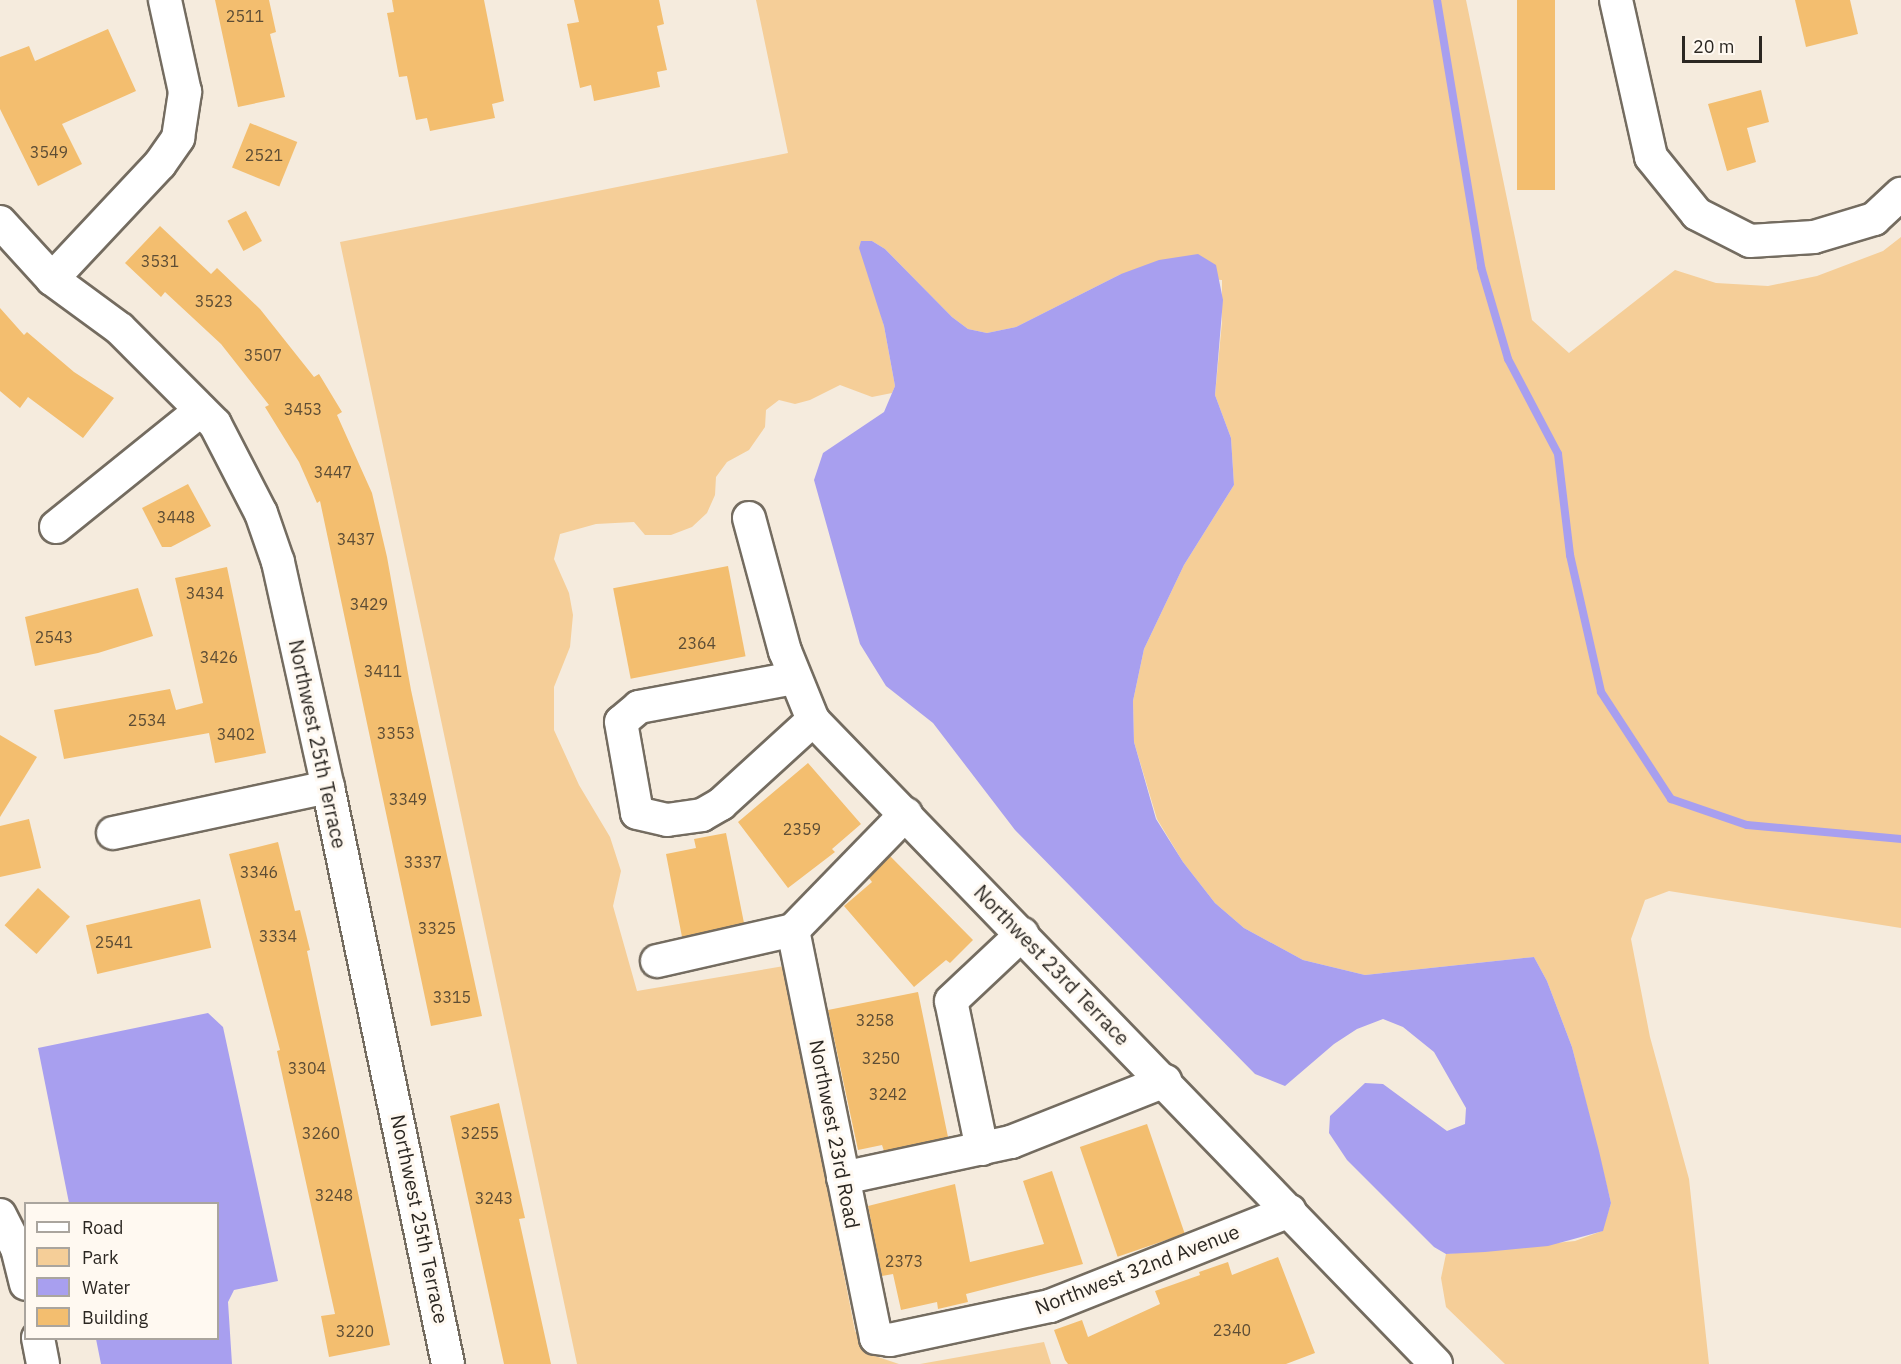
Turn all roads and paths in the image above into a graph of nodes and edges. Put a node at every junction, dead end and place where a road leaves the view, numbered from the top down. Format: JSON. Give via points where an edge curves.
{"nodes":[{"id":1,"x":165,"y":0,"type":"edge"},
{"id":2,"x":1616,"y":0,"type":"edge"},
{"id":3,"x":1901,"y":194,"type":"edge"},
{"id":4,"x":0,"y":222,"type":"edge"},
{"id":5,"x":52,"y":279,"type":"junction"},
{"id":6,"x":201,"y":410,"type":"junction"},
{"id":7,"x":749,"y":518,"type":"dead end"},
{"id":8,"x":56,"y":526,"type":"dead end"},
{"id":9,"x":794,"y":678,"type":"junction"},
{"id":10,"x":813,"y":720,"type":"junction"},
{"id":11,"x":328,"y":788,"type":"junction"},
{"id":12,"x":906,"y":814,"type":"junction"},
{"id":13,"x":113,"y":833,"type":"dead end"},
{"id":14,"x":793,"y":930,"type":"junction"},
{"id":15,"x":1022,"y":934,"type":"junction"},
{"id":16,"x":657,"y":961,"type":"dead end"},
{"id":17,"x":1165,"y":1081,"type":"junction"},
{"id":18,"x":982,"y":1149,"type":"junction"},
{"id":19,"x":843,"y":1178,"type":"junction"},
{"id":20,"x":1290,"y":1211,"type":"junction"},
{"id":21,"x":0,"y":1215,"type":"edge"},
{"id":22,"x":24,"y":1276,"type":"edge"},
{"id":23,"x":876,"y":1338,"type":"joint"},
{"id":24,"x":38,"y":1340,"type":"edge"},
{"id":25,"x":1421,"y":1359,"type":"edge"},
{"id":26,"x":43,"y":1364,"type":"edge"},
{"id":27,"x":448,"y":1364,"type":"edge"}],
"edges":[{"from":1,"to":5,"type":"street","via":[[184,92],[178,138],[160,164]]},
{"from":2,"to":3,"type":"street","via":[[1651,157],[1697,214],[1750,241],[1814,237],[1874,219]]},
{"from":4,"to":5,"type":"street","name":"Northwest 25th Terrace"},
{"from":5,"to":6,"type":"street","name":"Northwest 25th Terrace","via":[[120,329]]},
{"from":6,"to":8,"type":"street"},
{"from":6,"to":11,"type":"street","name":"Northwest 25th Terrace","via":[[214,424],[239,468],[261,513],[278,562]]},
{"from":7,"to":9,"type":"street","name":"Northwest 23rd Terrace"},
{"from":9,"to":10,"type":"street","name":"Northwest 23rd Terrace"},
{"from":9,"to":10,"type":"street","via":[[639,707],[621,722],[637,813],[667,820],[702,815],[721,804]]},
{"from":10,"to":12,"type":"street","name":"Northwest 23rd Terrace"},
{"from":11,"to":13,"type":"street"},
{"from":11,"to":27,"type":"street","name":"Northwest 25th Terrace"},
{"from":12,"to":14,"type":"street"},
{"from":12,"to":15,"type":"street","name":"Northwest 23rd Terrace"},
{"from":14,"to":16,"type":"street"},
{"from":14,"to":19,"type":"street","name":"Northwest 23rd Road"},
{"from":15,"to":17,"type":"street","name":"Northwest 23rd Terrace"},
{"from":15,"to":18,"type":"street","via":[[951,1002]]},
{"from":17,"to":18,"type":"street","via":[[1032,1134]]},
{"from":17,"to":20,"type":"street","name":"Northwest 23rd Terrace"},
{"from":18,"to":19,"type":"street"},
{"from":19,"to":23,"type":"street","name":"Northwest 23rd Road"},
{"from":20,"to":23,"type":"street","name":"Northwest 32nd Avenue","via":[[1050,1306],[890,1340]]},
{"from":20,"to":25,"type":"street","name":"Northwest 23rd Terrace"},
{"from":21,"to":22,"type":"street","via":[[17,1248]]},
{"from":24,"to":26,"type":"street"}]}
